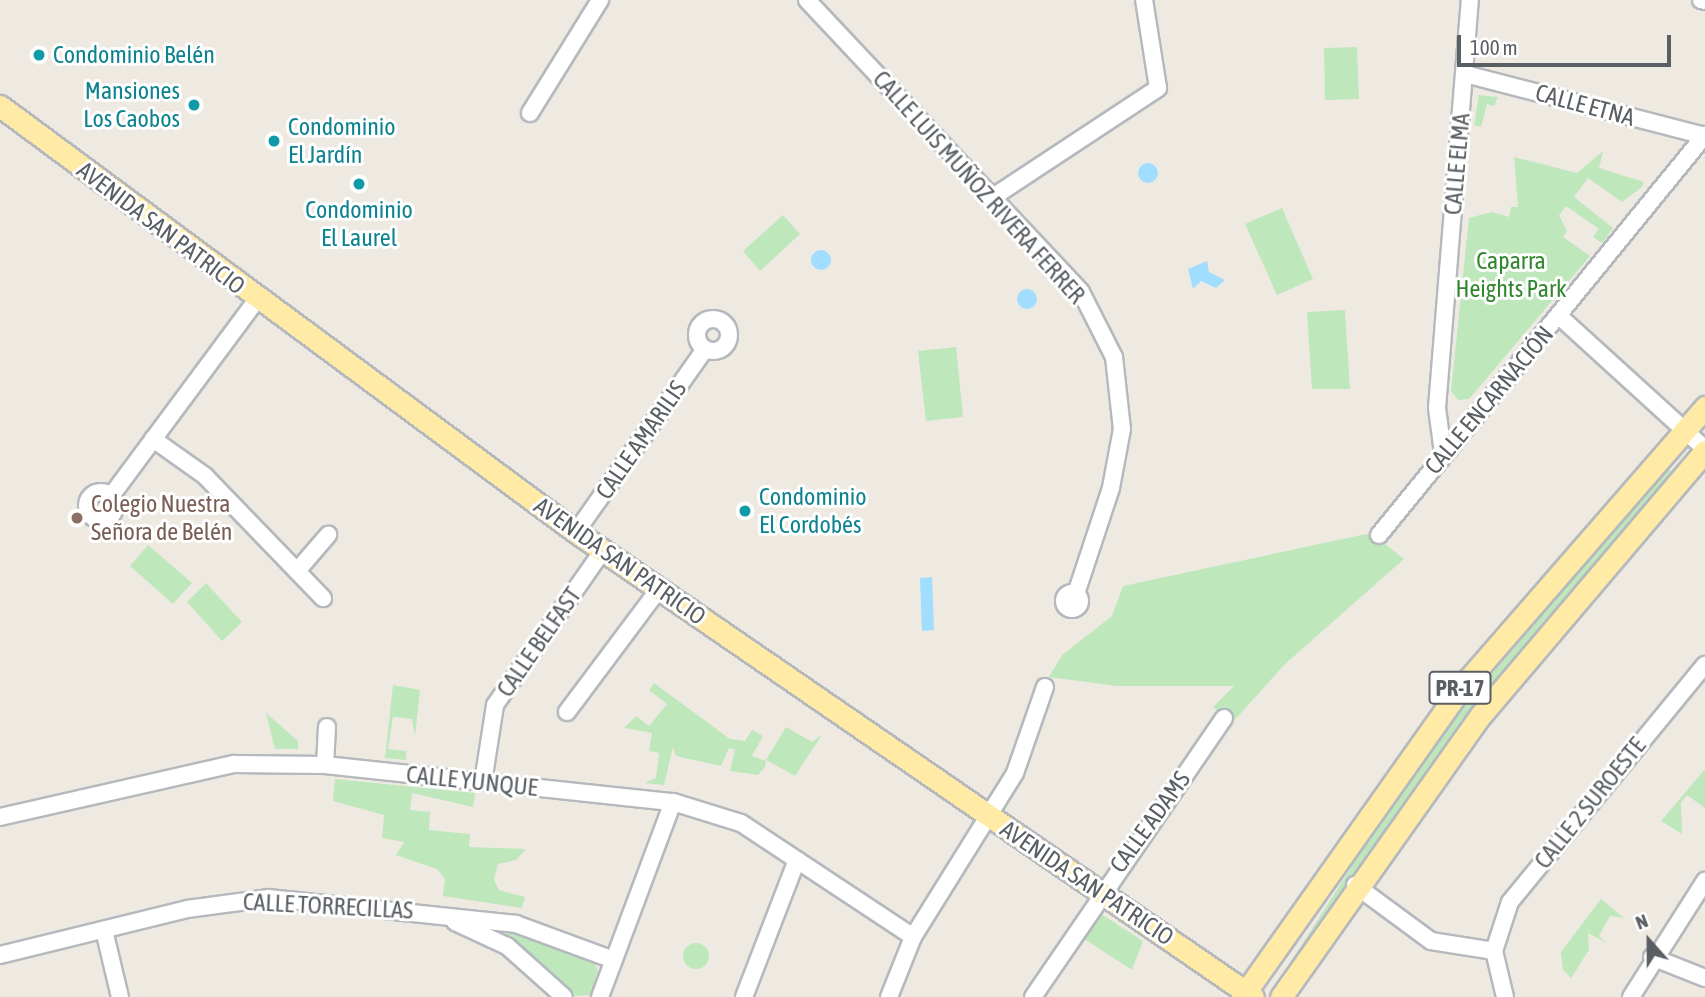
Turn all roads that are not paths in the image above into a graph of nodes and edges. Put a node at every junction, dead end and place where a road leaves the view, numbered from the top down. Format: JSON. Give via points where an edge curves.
{"nodes":[{"id":1,"x":600,"y":0,"type":"edge"},
{"id":2,"x":807,"y":0,"type":"edge"},
{"id":3,"x":1144,"y":0,"type":"edge"},
{"id":4,"x":1471,"y":0,"type":"edge"},
{"id":5,"x":1465,"y":74,"type":"junction"},
{"id":6,"x":0,"y":107,"type":"edge"},
{"id":7,"x":530,"y":113,"type":"dead end"},
{"id":8,"x":1705,"y":136,"type":"edge"},
{"id":9,"x":993,"y":197,"type":"junction"},
{"id":10,"x":256,"y":301,"type":"junction"},
{"id":11,"x":1559,"y":316,"type":"junction"},
{"id":12,"x":705,"y":349,"type":"dead end"},
{"id":13,"x":1705,"y":407,"type":"edge"},
{"id":14,"x":1683,"y":431,"type":"junction"},
{"id":15,"x":153,"y":439,"type":"junction"},
{"id":16,"x":1705,"y":450,"type":"edge"},
{"id":17,"x":1443,"y":453,"type":"junction"},
{"id":18,"x":111,"y":496,"type":"dead end"},
{"id":19,"x":576,"y":532,"type":"junction"},
{"id":20,"x":328,"y":535,"type":"dead end"},
{"id":21,"x":1379,"y":535,"type":"dead end"},
{"id":22,"x":603,"y":550,"type":"junction"},
{"id":23,"x":297,"y":571,"type":"junction"},
{"id":24,"x":659,"y":589,"type":"junction"},
{"id":25,"x":1076,"y":594,"type":"dead end"},
{"id":26,"x":323,"y":598,"type":"dead end"},
{"id":27,"x":1705,"y":665,"type":"edge"},
{"id":28,"x":1045,"y":687,"type":"dead end"},
{"id":29,"x":567,"y":712,"type":"dead end"},
{"id":30,"x":1224,"y":718,"type":"dead end"},
{"id":31,"x":327,"y":727,"type":"dead end"},
{"id":32,"x":325,"y":765,"type":"junction"},
{"id":33,"x":483,"y":782,"type":"junction"},
{"id":34,"x":673,"y":802,"type":"junction"},
{"id":35,"x":989,"y":816,"type":"junction"},
{"id":36,"x":0,"y":817,"type":"edge"},
{"id":37,"x":797,"y":860,"type":"junction"},
{"id":38,"x":1705,"y":881,"type":"edge"},
{"id":39,"x":1355,"y":885,"type":"junction"},
{"id":40,"x":1100,"y":891,"type":"junction"},
{"id":41,"x":424,"y":911,"type":"junction"},
{"id":42,"x":104,"y":930,"type":"junction"},
{"id":43,"x":913,"y":937,"type":"junction"},
{"id":44,"x":1494,"y":951,"type":"junction"},
{"id":45,"x":0,"y":955,"type":"edge"},
{"id":46,"x":1653,"y":957,"type":"junction"},
{"id":47,"x":614,"y":960,"type":"junction"},
{"id":48,"x":1705,"y":978,"type":"edge"},
{"id":49,"x":1247,"y":995,"type":"edge"},
{"id":50,"x":120,"y":997,"type":"edge"},
{"id":51,"x":564,"y":997,"type":"edge"},
{"id":52,"x":600,"y":997,"type":"edge"},
{"id":53,"x":744,"y":997,"type":"edge"},
{"id":54,"x":889,"y":997,"type":"edge"},
{"id":55,"x":1033,"y":997,"type":"edge"},
{"id":56,"x":1281,"y":997,"type":"edge"},
{"id":57,"x":1505,"y":997,"type":"edge"},
{"id":58,"x":1631,"y":997,"type":"edge"}],
"edges":[{"from":1,"to":7,"type":"street"},
{"from":2,"to":9,"type":"street","name":"CALLE LUIS MUÑOZ RIVERA FERRER"},
{"from":3,"to":9,"type":"street","via":[[1160,81],[1149,95]]},
{"from":4,"to":5,"type":"street","name":"CALLE ELMA"},
{"from":5,"to":8,"type":"street","name":"CALLE ETNA"},
{"from":5,"to":17,"type":"street","name":"CALLE ELMA","via":[[1437,408]]},
{"from":6,"to":10,"type":"main road","name":"AVENIDA SAN PATRICIO"},
{"from":8,"to":11,"type":"street","name":"CALLE ENCARNACIÓN"},
{"from":9,"to":25,"type":"street","name":"CALLE LUIS MUÑOZ RIVERA FERRER","via":[[1081,292],[1119,379],[1122,429],[1111,488]]},
{"from":10,"to":15,"type":"street"},
{"from":10,"to":19,"type":"main road","name":"AVENIDA SAN PATRICIO"},
{"from":11,"to":14,"type":"street"},
{"from":11,"to":17,"type":"street","name":"CALLE ENCARNACIÓN"},
{"from":12,"to":19,"type":"street","name":"CALLE AMARILIS"},
{"from":13,"to":14,"type":"main road","number":"PR-17"},
{"from":14,"to":16,"type":"street"},
{"from":14,"to":49,"type":"main road","number":"PR-17","via":[[1444,709]]},
{"from":15,"to":18,"type":"street"},
{"from":15,"to":23,"type":"street","via":[[205,476]]},
{"from":16,"to":39,"type":"main road","number":"PR-17","via":[[1481,715]]},
{"from":17,"to":21,"type":"street","name":"CALLE ENCARNACIÓN"},
{"from":19,"to":22,"type":"main road","name":"AVENIDA SAN PATRICIO"},
{"from":20,"to":23,"type":"street"},
{"from":22,"to":24,"type":"main road","name":"AVENIDA SAN PATRICIO"},
{"from":22,"to":33,"type":"street","name":"CALLE BELFAST","via":[[495,705]]},
{"from":23,"to":26,"type":"street"},
{"from":24,"to":29,"type":"street"},
{"from":24,"to":35,"type":"main road","name":"AVENIDA SAN PATRICIO"},
{"from":27,"to":44,"type":"street","name":"CALLE 2 SUROESTE","via":[[1510,902]]},
{"from":28,"to":35,"type":"street","via":[[1015,773]]},
{"from":30,"to":40,"type":"street","name":"CALLE ADAMS"},
{"from":31,"to":32,"type":"street"},
{"from":32,"to":33,"type":"street","name":"CALLE YUNQUE"},
{"from":32,"to":36,"type":"street","name":"CALLE YUNQUE","via":[[234,764]]},
{"from":33,"to":34,"type":"street","name":"CALLE YUNQUE"},
{"from":34,"to":37,"type":"street","name":"CALLE YUNQUE","via":[[741,823]]},
{"from":34,"to":47,"type":"street"},
{"from":35,"to":40,"type":"main road","name":"AVENIDA SAN PATRICIO"},
{"from":35,"to":43,"type":"street"},
{"from":37,"to":43,"type":"street","name":"CALLE YUNQUE"},
{"from":37,"to":53,"type":"street"},
{"from":38,"to":46,"type":"street"},
{"from":39,"to":44,"type":"street","via":[[1431,941]]},
{"from":39,"to":56,"type":"main road","number":"PR-17"},
{"from":40,"to":49,"type":"main road","name":"AVENIDA SAN PATRICIO"},
{"from":40,"to":55,"type":"street","name":"CALLE ADAMS"},
{"from":41,"to":42,"type":"street","name":"CALLE TORRECILLAS","via":[[269,898]]},
{"from":41,"to":47,"type":"street","name":"CALLE TORRECILLAS","via":[[516,923]]},
{"from":41,"to":51,"type":"street","via":[[491,936]]},
{"from":42,"to":45,"type":"street","name":"CALLE TORRECILLAS"},
{"from":42,"to":50,"type":"street"},
{"from":43,"to":54,"type":"street"},
{"from":44,"to":57,"type":"street"},
{"from":46,"to":48,"type":"street"},
{"from":46,"to":58,"type":"street"},
{"from":47,"to":52,"type":"street"}]}
